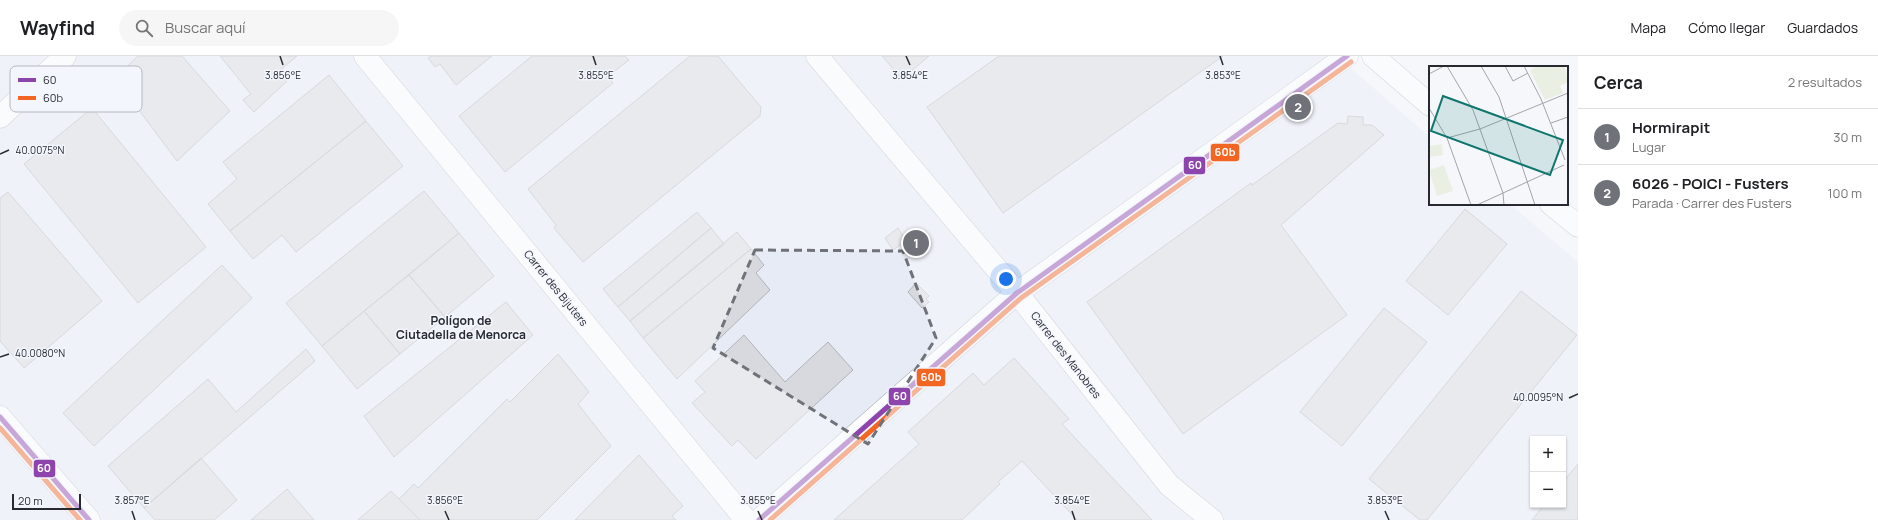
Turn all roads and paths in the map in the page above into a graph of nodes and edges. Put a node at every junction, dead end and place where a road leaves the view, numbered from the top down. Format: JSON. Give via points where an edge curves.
{"nodes":[{"id":1,"x":65,"y":56,"type":"edge"},
{"id":2,"x":365,"y":56,"type":"edge"},
{"id":3,"x":817,"y":56,"type":"edge"},
{"id":4,"x":1347,"y":56,"type":"edge"},
{"id":5,"x":1373,"y":56,"type":"edge"},
{"id":6,"x":54,"y":66,"type":"edge"},
{"id":7,"x":1429,"y":104,"type":"edge"},
{"id":8,"x":10,"y":108,"type":"edge"},
{"id":9,"x":0,"y":117,"type":"edge"},
{"id":10,"x":1552,"y":205,"type":"edge"},
{"id":11,"x":1578,"y":226,"type":"edge"},
{"id":12,"x":1017,"y":293,"type":"junction"},
{"id":13,"x":0,"y":417,"type":"edge"},
{"id":14,"x":89,"y":520,"type":"edge"},
{"id":15,"x":746,"y":520,"type":"edge"},
{"id":16,"x":759,"y":520,"type":"edge"},
{"id":17,"x":1212,"y":520,"type":"edge"}],
"edges":[{"from":1,"to":6,"type":"street"},
{"from":2,"to":15,"type":"street","name":"Carrer des Bijuters"},
{"from":3,"to":12,"type":"street","name":"Carrer des Manobres"},
{"from":4,"to":12,"type":"street"},
{"from":5,"to":7,"type":"street"},
{"from":8,"to":9,"type":"street"},
{"from":10,"to":11,"type":"street"},
{"from":12,"to":16,"type":"street"},
{"from":12,"to":17,"type":"street","name":"Carrer des Manobres","via":[[1169,485]]},
{"from":13,"to":14,"type":"street"}]}
